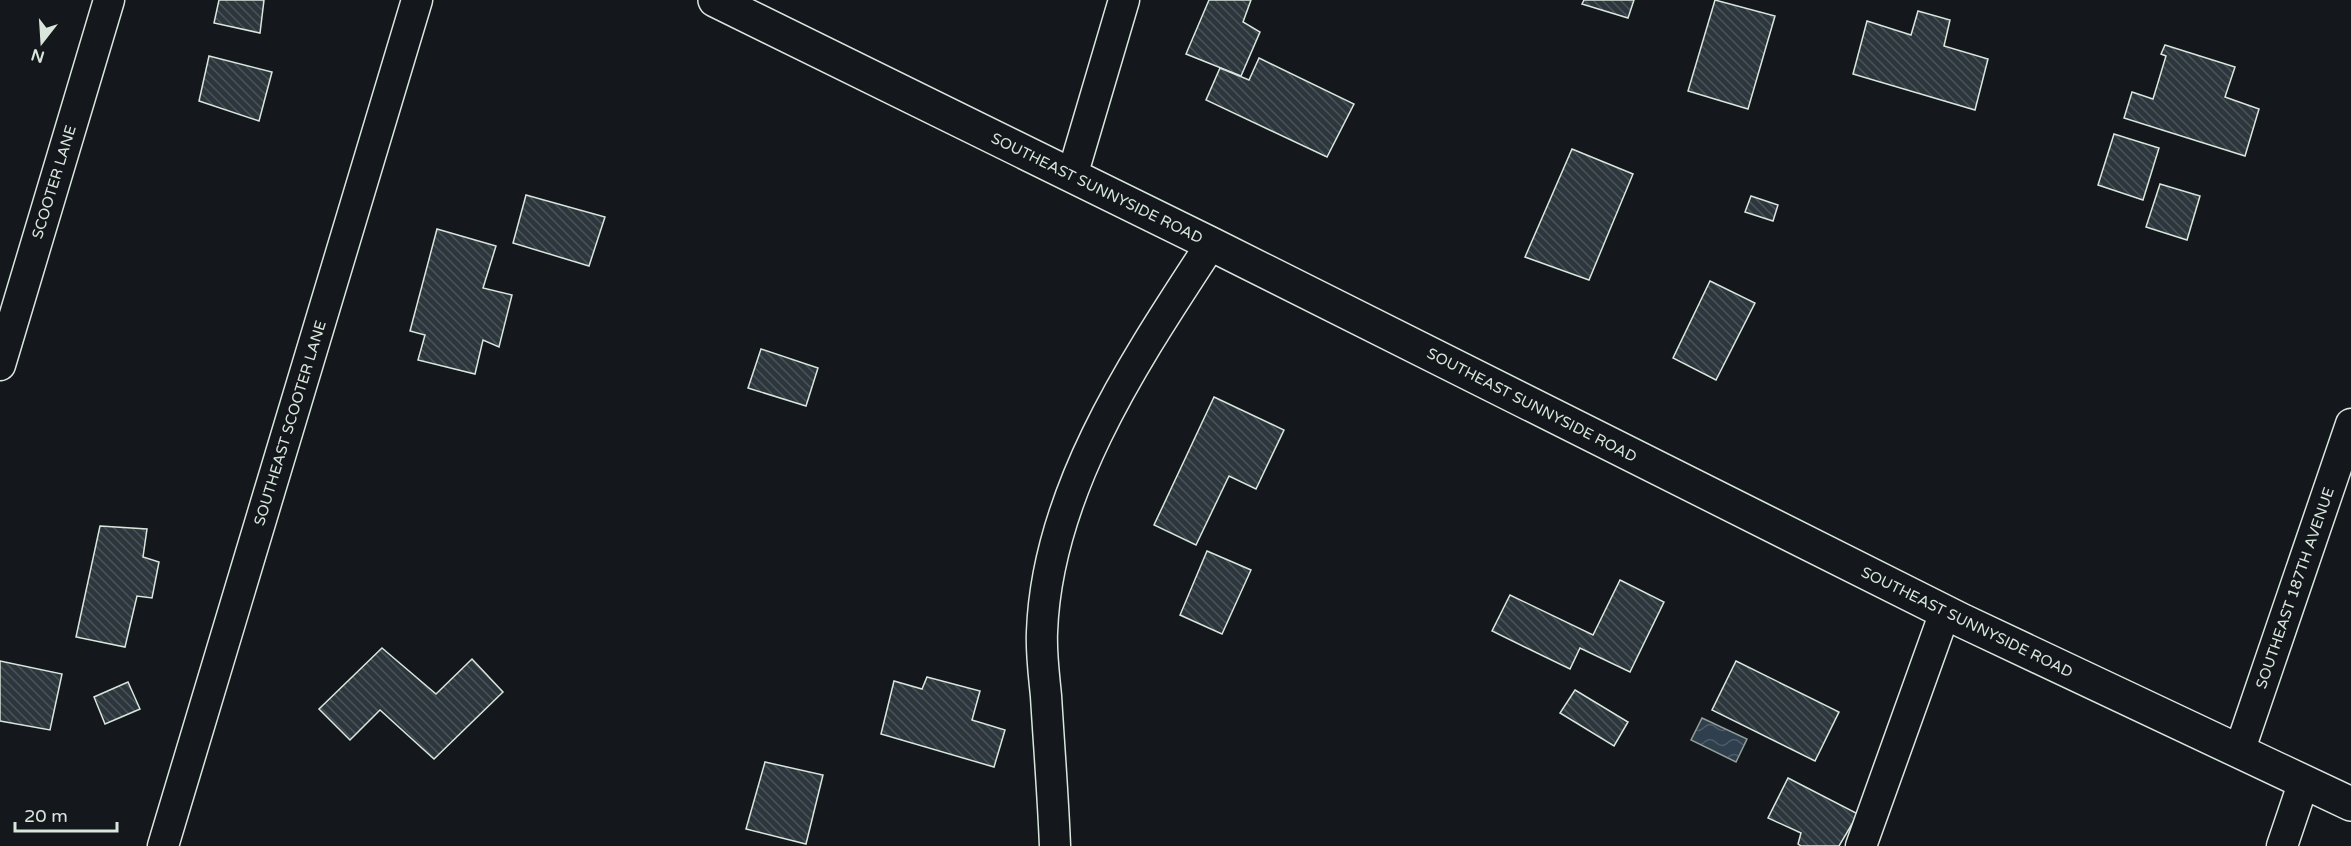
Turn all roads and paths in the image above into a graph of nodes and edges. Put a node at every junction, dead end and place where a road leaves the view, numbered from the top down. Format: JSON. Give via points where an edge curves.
{"nodes":[{"id":1,"x":109,"y":0,"type":"edge"},
{"id":2,"x":417,"y":0,"type":"edge"},
{"id":3,"x":716,"y":0,"type":"edge"},
{"id":4,"x":1124,"y":0,"type":"edge"},
{"id":5,"x":1072,"y":176,"type":"junction"},
{"id":6,"x":1211,"y":244,"type":"junction"},
{"id":7,"x":0,"y":365,"type":"edge"},
{"id":8,"x":2351,"y":424,"type":"edge"},
{"id":9,"x":1945,"y":612,"type":"junction"},
{"id":10,"x":2239,"y":752,"type":"junction"},
{"id":11,"x":2303,"y":784,"type":"junction"},
{"id":12,"x":2351,"y":804,"type":"edge"},
{"id":13,"x":163,"y":846,"type":"edge"},
{"id":14,"x":1055,"y":846,"type":"edge"},
{"id":15,"x":1861,"y":846,"type":"edge"},
{"id":16,"x":2282,"y":846,"type":"edge"}],
"edges":[{"from":1,"to":7,"type":"street","name":"SCOOTER LANE"},
{"from":2,"to":13,"type":"street","name":"SOUTHEAST SCOOTER LANE"},
{"from":3,"to":5,"type":"main road","name":"SOUTHEAST SUNNYSIDE ROAD"},
{"from":4,"to":5,"type":"street"},
{"from":5,"to":6,"type":"main road","name":"SOUTHEAST SUNNYSIDE ROAD"},
{"from":6,"to":9,"type":"main road","name":"SOUTHEAST SUNNYSIDE ROAD"},
{"from":6,"to":14,"type":"street","via":[[1106,416],[1078,476],[1049,568],[1041,633]]},
{"from":8,"to":10,"type":"street","name":"SOUTHEAST 187TH AVENUE"},
{"from":9,"to":10,"type":"main road","name":"SOUTHEAST SUNNYSIDE ROAD"},
{"from":9,"to":15,"type":"street"},
{"from":10,"to":11,"type":"main road","name":"SOUTHEAST SUNNYSIDE ROAD"},
{"from":11,"to":12,"type":"main road","name":"SOUTHEAST SUNNYSIDE ROAD"},
{"from":11,"to":16,"type":"street"}]}
